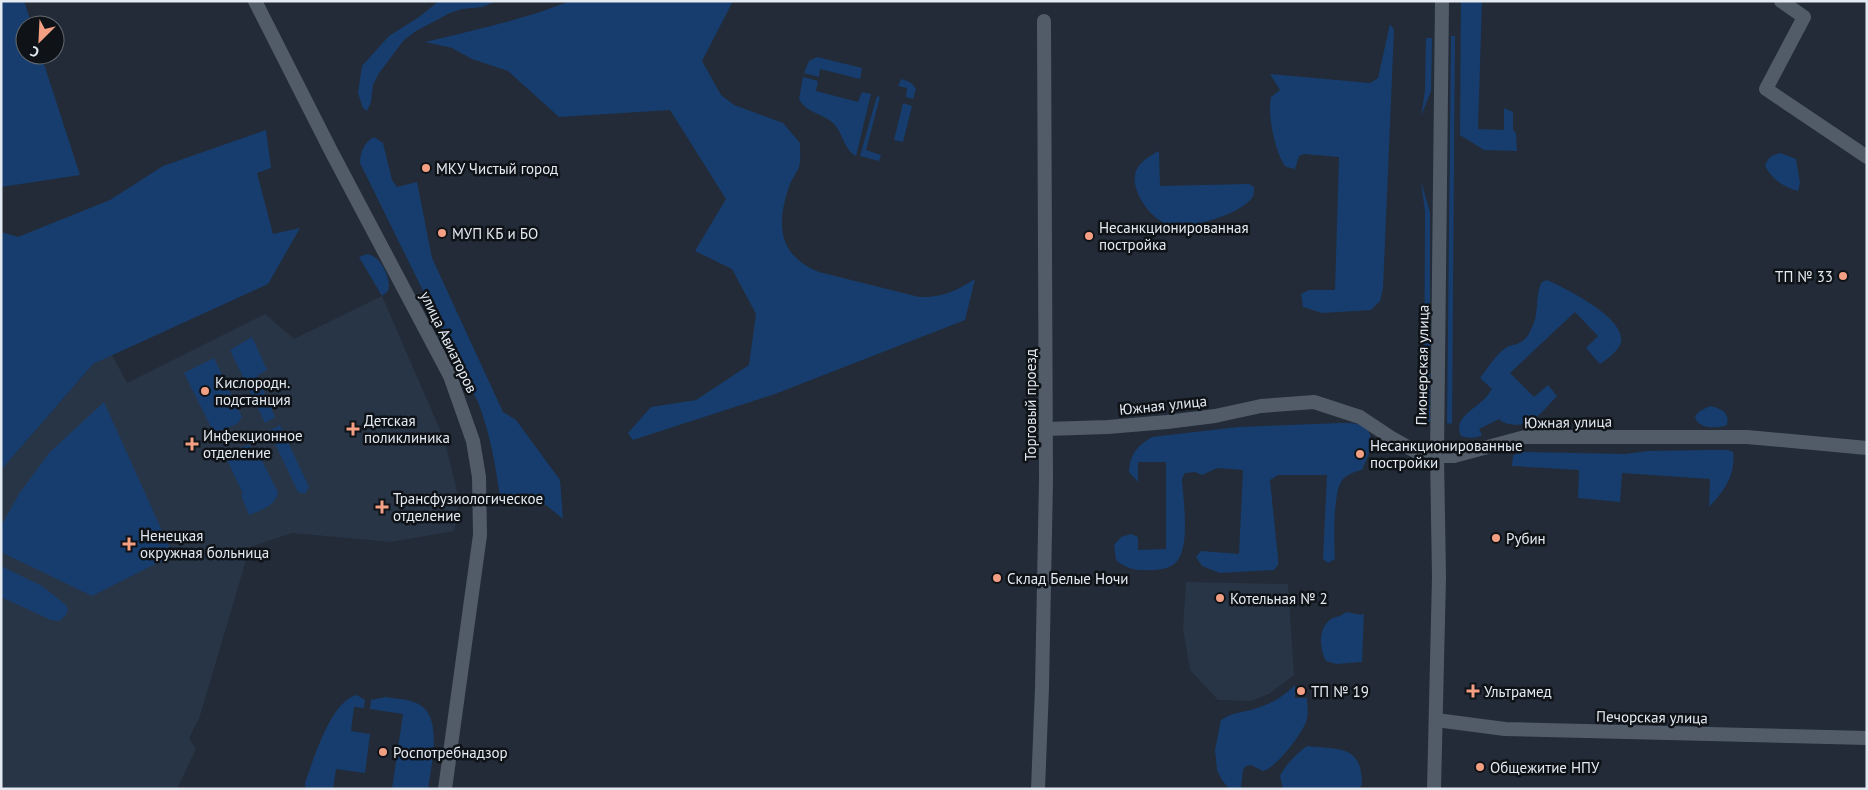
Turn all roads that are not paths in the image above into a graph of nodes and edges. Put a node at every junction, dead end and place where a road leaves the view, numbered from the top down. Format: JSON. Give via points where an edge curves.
{"nodes":[{"id":1,"x":256,"y":1,"type":"edge"},
{"id":2,"x":1442,"y":1,"type":"edge"},
{"id":3,"x":1781,"y":1,"type":"edge"},
{"id":4,"x":1044,"y":21,"type":"dead end"},
{"id":5,"x":1867,"y":157,"type":"edge"},
{"id":6,"x":1046,"y":429,"type":"junction"},
{"id":7,"x":1867,"y":448,"type":"edge"},
{"id":8,"x":1437,"y":456,"type":"junction"},
{"id":9,"x":1436,"y":720,"type":"junction"},
{"id":10,"x":1867,"y":738,"type":"edge"},
{"id":11,"x":445,"y":789,"type":"edge"},
{"id":12,"x":1038,"y":789,"type":"edge"},
{"id":13,"x":1434,"y":789,"type":"edge"}],
"edges":[{"from":1,"to":11,"type":"street","name":"улица Авиаторов","via":[[450,376],[473,441],[479,478],[480,535]]},
{"from":2,"to":8,"type":"street","name":"Пионерская улица"},
{"from":3,"to":5,"type":"street","via":[[1804,17],[1766,89]]},
{"from":4,"to":6,"type":"street","name":"Торговый проезд"},
{"from":6,"to":8,"type":"street","name":"Южная улица","via":[[1159,422],[1215,416],[1261,406],[1314,402],[1360,417],[1420,454]]},
{"from":6,"to":12,"type":"street","name":"Торговый проезд"},
{"from":7,"to":8,"type":"street","name":"Южная улица","via":[[1747,437],[1525,437],[1454,456]]},
{"from":8,"to":9,"type":"street","name":"Пионерская улица"},
{"from":9,"to":10,"type":"street","name":"Печорская улица","via":[[1505,729]]},
{"from":9,"to":13,"type":"street","name":"Пионерская улица"}]}
